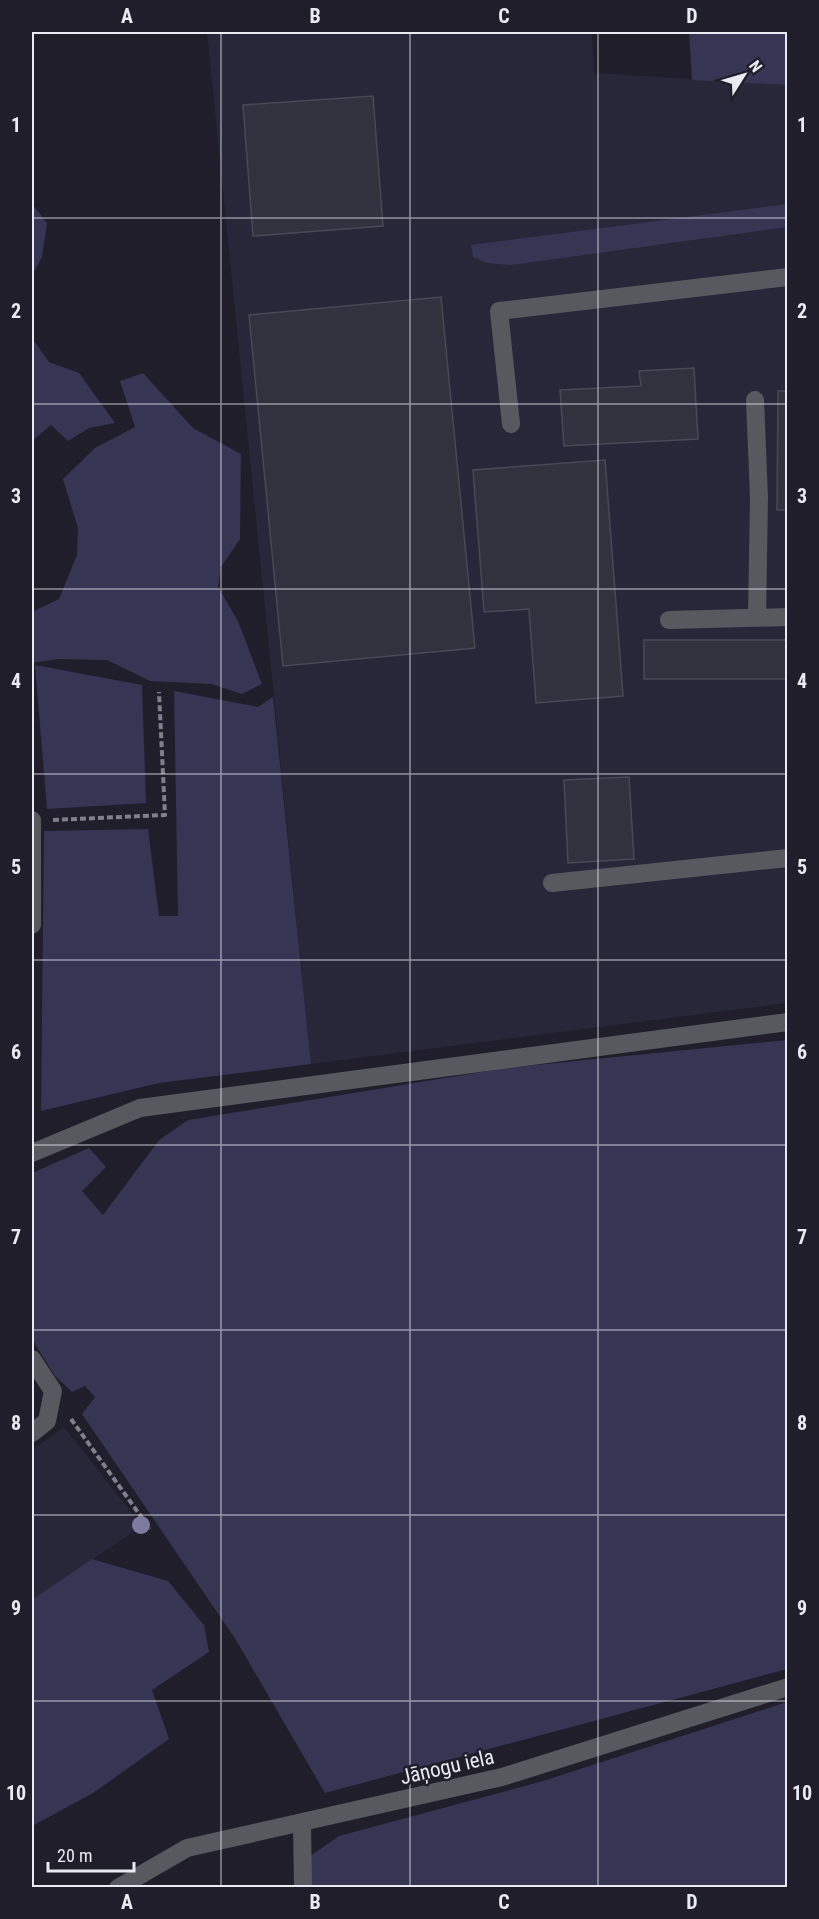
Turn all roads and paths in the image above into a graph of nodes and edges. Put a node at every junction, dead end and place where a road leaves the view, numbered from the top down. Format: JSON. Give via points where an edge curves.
{"nodes":[{"id":1,"x":788,"y":277,"type":"edge"},
{"id":2,"x":755,"y":399,"type":"dead end"},
{"id":3,"x":511,"y":424,"type":"dead end"},
{"id":4,"x":788,"y":617,"type":"edge"},
{"id":5,"x":757,"y":618,"type":"junction"},
{"id":6,"x":669,"y":620,"type":"dead end"},
{"id":7,"x":159,"y":692,"type":"dead end"},
{"id":8,"x":32,"y":821,"type":"edge"},
{"id":9,"x":788,"y":858,"type":"edge"},
{"id":10,"x":552,"y":883,"type":"dead end"},
{"id":11,"x":32,"y":925,"type":"edge"},
{"id":12,"x":788,"y":1022,"type":"edge"},
{"id":13,"x":32,"y":1153,"type":"edge"},
{"id":14,"x":32,"y":1359,"type":"edge"},
{"id":15,"x":53,"y":1390,"type":"junction"},
{"id":16,"x":32,"y":1433,"type":"edge"},
{"id":17,"x":150,"y":1529,"type":"dead end"},
{"id":18,"x":788,"y":1687,"type":"edge"},
{"id":19,"x":302,"y":1823,"type":"junction"},
{"id":20,"x":118,"y":1887,"type":"edge"},
{"id":21,"x":303,"y":1887,"type":"edge"}],
"edges":[{"from":1,"to":3,"type":"street","via":[[499,311]]},
{"from":2,"to":5,"type":"street","via":[[759,497]]},
{"from":4,"to":5,"type":"street"},
{"from":5,"to":6,"type":"street"},
{"from":7,"to":8,"type":"path","via":[[165,815]]},
{"from":8,"to":11,"type":"street"},
{"from":9,"to":10,"type":"street"},
{"from":12,"to":13,"type":"street","via":[[140,1108]]},
{"from":14,"to":15,"type":"street"},
{"from":15,"to":16,"type":"street","via":[[47,1421]]},
{"from":15,"to":17,"type":"path"},
{"from":18,"to":19,"type":"street","name":"Jāņogu iela","via":[[502,1777]]},
{"from":19,"to":20,"type":"street","name":"Jāņogu iela","via":[[187,1848]]},
{"from":19,"to":21,"type":"street"}]}
